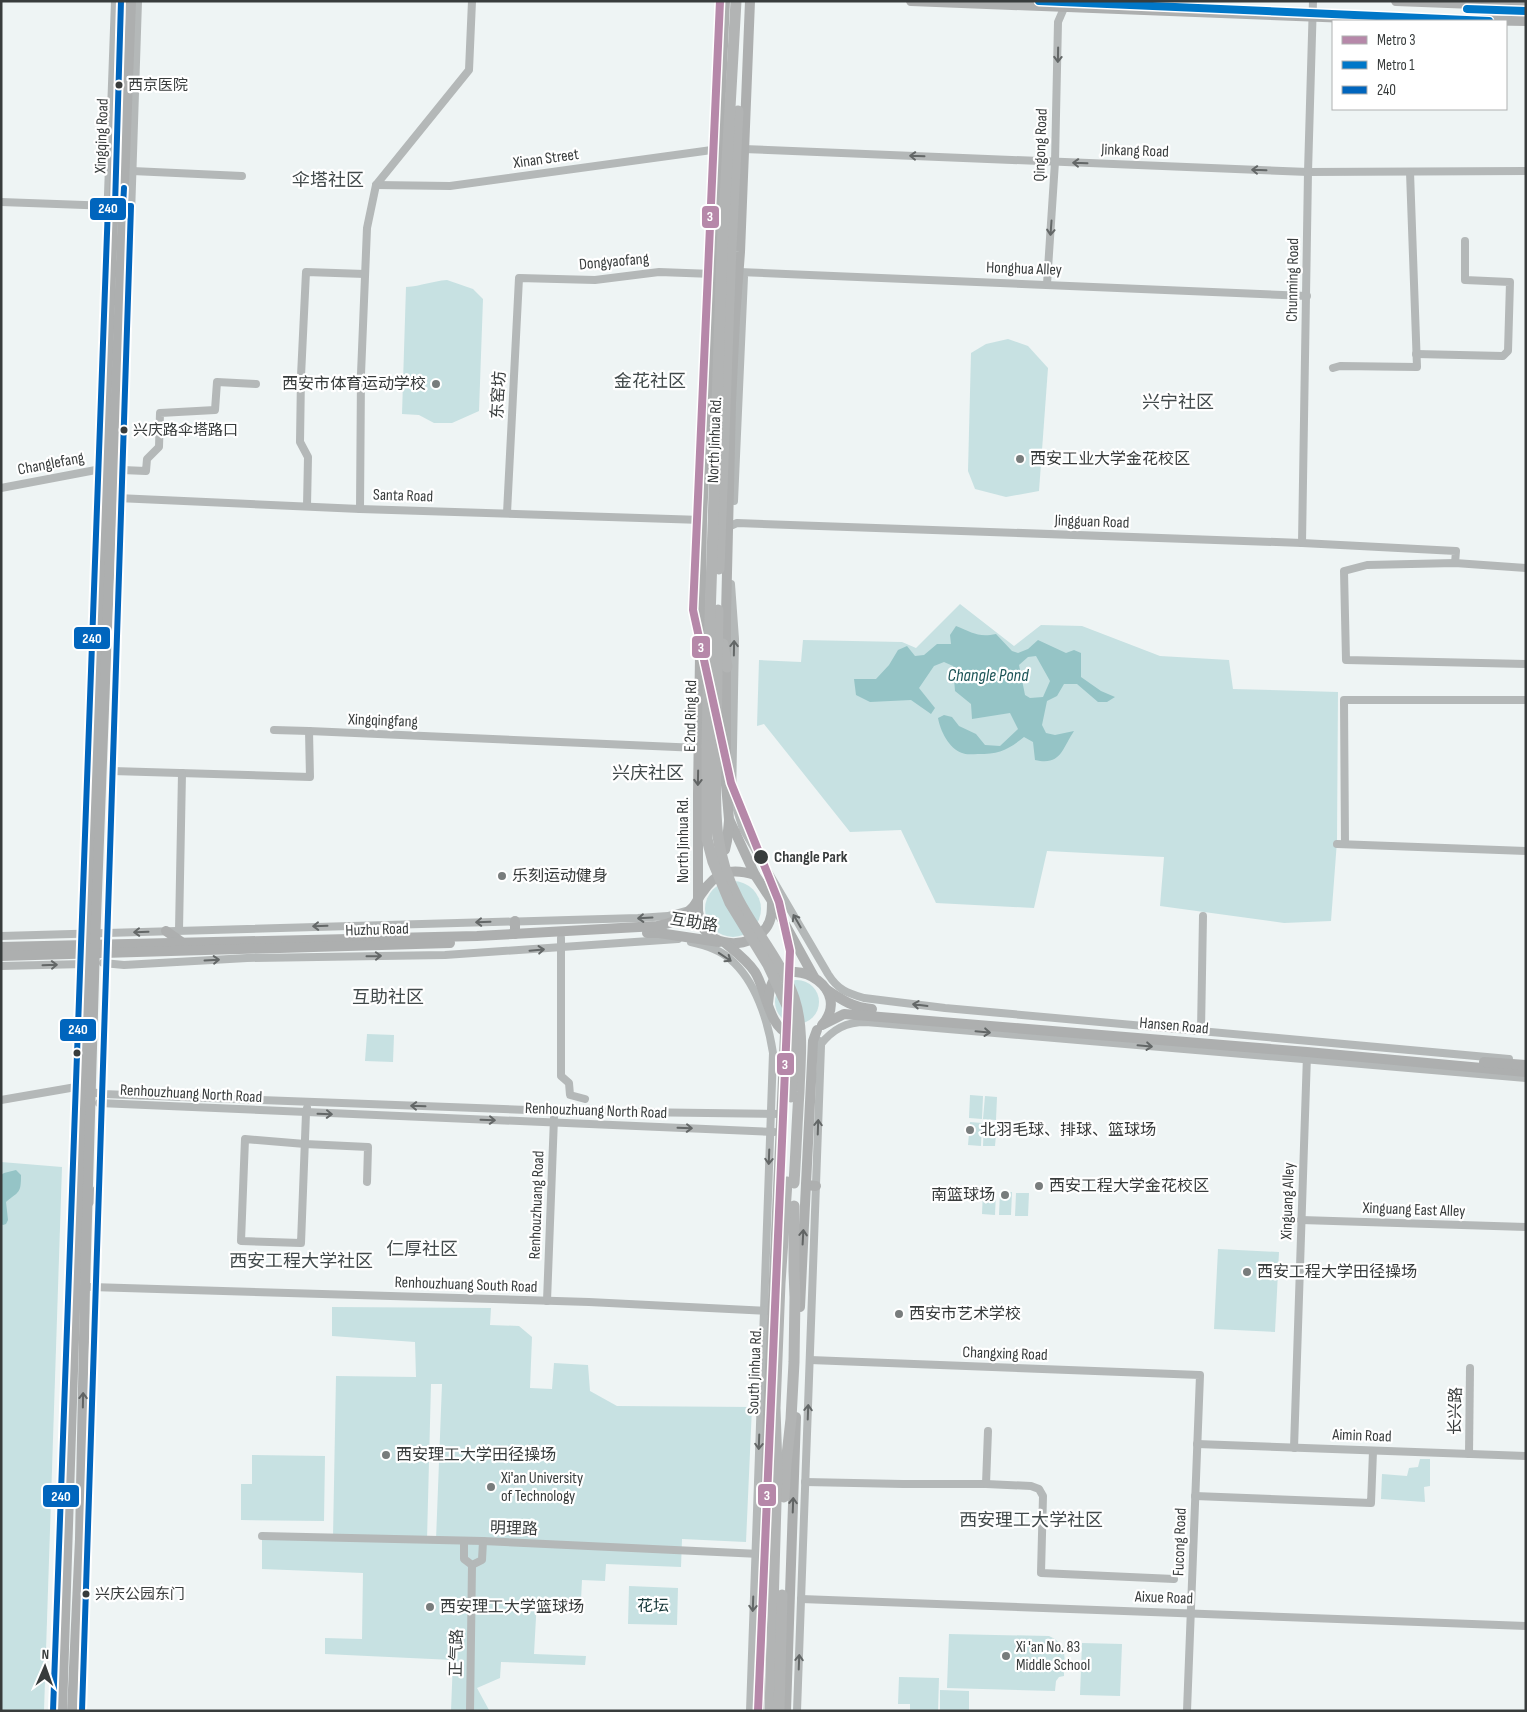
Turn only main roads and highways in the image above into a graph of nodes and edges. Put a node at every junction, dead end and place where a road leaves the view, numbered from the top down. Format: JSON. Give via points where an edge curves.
{"nodes":[{"id":1,"x":131,"y":1,"type":"edge"},
{"id":2,"x":725,"y":1,"type":"edge"},
{"id":3,"x":736,"y":1,"type":"edge"},
{"id":4,"x":744,"y":1,"type":"edge"},
{"id":5,"x":750,"y":1,"type":"edge"},
{"id":6,"x":911,"y":1,"type":"edge"},
{"id":7,"x":1396,"y":1,"type":"edge"},
{"id":8,"x":119,"y":3,"type":"edge"},
{"id":9,"x":1526,"y":6,"type":"edge"},
{"id":10,"x":1483,"y":20,"type":"edge"},
{"id":11,"x":1507,"y":21,"type":"edge"},
{"id":12,"x":1526,"y":21,"type":"edge"},
{"id":13,"x":114,"y":22,"type":"road end"},
{"id":14,"x":119,"y":206,"type":"junction"},
{"id":15,"x":727,"y":248,"type":"junction"},
{"id":16,"x":739,"y":272,"type":"junction"},
{"id":17,"x":713,"y":274,"type":"junction"},
{"id":18,"x":730,"y":298,"type":"junction"},
{"id":19,"x":113,"y":498,"type":"junction"},
{"id":20,"x":714,"y":617,"type":"junction"},
{"id":21,"x":727,"y":667,"type":"junction"},
{"id":22,"x":701,"y":673,"type":"junction"},
{"id":23,"x":707,"y":746,"type":"junction"},
{"id":24,"x":729,"y":819,"type":"junction"},
{"id":25,"x":698,"y":826,"type":"junction"},
{"id":26,"x":754,"y":875,"type":"junction"},
{"id":27,"x":772,"y":902,"type":"junction"},
{"id":28,"x":696,"y":904,"type":"junction"},
{"id":29,"x":515,"y":921,"type":"road end"},
{"id":30,"x":166,"y":931,"type":"road end"},
{"id":31,"x":515,"y":934,"type":"junction"},
{"id":32,"x":183,"y":943,"type":"junction"},
{"id":33,"x":561,"y":943,"type":"joint"},
{"id":34,"x":725,"y":943,"type":"junction"},
{"id":35,"x":1,"y":947,"type":"edge"},
{"id":36,"x":106,"y":953,"type":"junction"},
{"id":37,"x":87,"y":954,"type":"junction"},
{"id":38,"x":1,"y":956,"type":"edge"},
{"id":39,"x":814,"y":978,"type":"junction"},
{"id":40,"x":831,"y":987,"type":"junction"},
{"id":41,"x":768,"y":1002,"type":"junction"},
{"id":42,"x":820,"y":1027,"type":"junction"},
{"id":43,"x":785,"y":1033,"type":"junction"},
{"id":44,"x":1307,"y":1052,"type":"junction"},
{"id":45,"x":1526,"y":1065,"type":"edge"},
{"id":46,"x":1526,"y":1072,"type":"edge"},
{"id":47,"x":85,"y":1094,"type":"junction"},
{"id":48,"x":801,"y":1184,"type":"junction"},
{"id":49,"x":99,"y":1188,"type":"road end"},
{"id":50,"x":88,"y":1204,"type":"junction"},
{"id":51,"x":783,"y":1250,"type":"junction"},
{"id":52,"x":774,"y":1279,"type":"junction"},
{"id":53,"x":81,"y":1287,"type":"junction"},
{"id":54,"x":795,"y":1297,"type":"junction"},
{"id":55,"x":800,"y":1323,"type":"junction"},
{"id":56,"x":768,"y":1414,"type":"junction"},
{"id":57,"x":796,"y":1418,"type":"junction"},
{"id":58,"x":775,"y":1448,"type":"junction"},
{"id":59,"x":787,"y":1449,"type":"junction"},
{"id":60,"x":779,"y":1563,"type":"junction"},
{"id":61,"x":62,"y":1711,"type":"edge"},
{"id":62,"x":72,"y":1711,"type":"edge"},
{"id":63,"x":760,"y":1711,"type":"edge"},
{"id":64,"x":770,"y":1711,"type":"edge"},
{"id":65,"x":778,"y":1711,"type":"edge"},
{"id":66,"x":786,"y":1711,"type":"edge"}],
"edges":[{"from":1,"to":14,"type":"main road","name":"Xingqing Road"},
{"from":2,"to":17,"type":"main road","name":"North Jinhua Rd."},
{"from":3,"to":15,"type":"highway","name":"E 2nd Ring Rd"},
{"from":4,"to":15,"type":"highway","name":"E 2nd Ring Rd"},
{"from":5,"to":16,"type":"main road","name":"North Jinhua Rd."},
{"from":6,"to":10,"type":"main road"},
{"from":7,"to":9,"type":"main road"},
{"from":8,"to":13,"type":"main road"},
{"from":8,"to":14,"type":"main road","name":"Xingqing Road"},
{"from":11,"to":12,"type":"main road"},
{"from":14,"to":19,"type":"main road","name":"Xingqing Road"},
{"from":14,"to":19,"type":"main road","name":"Xingqing Road","via":[[102,469]]},
{"from":15,"to":17,"type":"highway"},
{"from":15,"to":18,"type":"highway","name":"E 2nd Ring Rd"},
{"from":15,"to":20,"type":"highway","name":"E 2nd Ring Rd"},
{"from":16,"to":18,"type":"highway"},
{"from":16,"to":21,"type":"main road","name":"North Jinhua Rd.","via":[[734,319]]},
{"from":17,"to":22,"type":"main road","name":"North Jinhua Rd.","via":[[702,520]]},
{"from":18,"to":20,"type":"highway","name":"E 2nd Ring Rd"},
{"from":19,"to":37,"type":"main road","name":"Xingqing Road"},
{"from":20,"to":21,"type":"highway"},
{"from":20,"to":22,"type":"highway"},
{"from":20,"to":23,"type":"highway","name":"E 2nd Ring Rd"},
{"from":21,"to":24,"type":"main road","name":"North Jinhua Rd.","via":[[726,784]]},
{"from":22,"to":23,"type":"main road","name":"North Jinhua Rd."},
{"from":23,"to":25,"type":"main road","name":"North Jinhua Rd.","one_way":true},
{"from":23,"to":48,"type":"highway","name":"E 2nd Ring Rd","bridge":true,"via":[[719,848],[727,877],[775,959],[794,996],[799,1017]]},
{"from":24,"to":25,"type":"main road","via":[[725,850],[720,853],[705,849]]},
{"from":24,"to":26,"type":"main road","name":"North Jinhua Rd."},
{"from":25,"to":28,"type":"main road","name":"North Jinhua Rd."},
{"from":26,"to":27,"type":"main road"},
{"from":26,"to":28,"type":"main road","via":[[729,871],[717,876]]},
{"from":27,"to":34,"type":"main road","via":[[772,915],[766,928],[742,942]]},
{"from":27,"to":39,"type":"main road"},
{"from":28,"to":31,"type":"main road","name":"互助路","via":[[670,924]]},
{"from":28,"to":34,"type":"main road","via":[[702,926]]},
{"from":29,"to":31,"type":"main road"},
{"from":30,"to":32,"type":"main road"},
{"from":31,"to":32,"type":"main road","name":"Huzhu Road"},
{"from":32,"to":36,"type":"main road","name":"Huzhu Road"},
{"from":33,"to":34,"type":"main road","name":"互助路","via":[[660,933]]},
{"from":36,"to":33,"type":"main road","name":"Huzhu Road","one_way":true,"via":[[478,942]]},
{"from":34,"to":41,"type":"main road","via":[[750,965]]},
{"from":35,"to":37,"type":"main road"},
{"from":36,"to":37,"type":"main road","name":"Huzhu Road"},
{"from":37,"to":38,"type":"main road"},
{"from":37,"to":47,"type":"main road","name":"Xingqing Road"},
{"from":39,"to":40,"type":"main road"},
{"from":39,"to":41,"type":"main road","via":[[801,972],[781,975],[772,984]]},
{"from":40,"to":42,"type":"main road","via":[[832,1007]]},
{"from":40,"to":44,"type":"main road","name":"Hansen Road","via":[[845,1002],[859,1008]]},
{"from":41,"to":43,"type":"main road","via":[[778,1026]]},
{"from":42,"to":43,"type":"main road","via":[[809,1034]]},
{"from":42,"to":44,"type":"main road","name":"Hansen Road","via":[[844,1014]]},
{"from":42,"to":48,"type":"main road","via":[[813,1041]]},
{"from":43,"to":52,"type":"main road","name":"South Jinhua Rd.","via":[[775,1132]]},
{"from":44,"to":45,"type":"main road","name":"Hansen Road"},
{"from":44,"to":46,"type":"main road","name":"Hansen Road"},
{"from":47,"to":50,"type":"main road","name":"Xingqing Road"},
{"from":47,"to":53,"type":"main road","name":"Xingqing Road"},
{"from":48,"to":51,"type":"highway","name":"E 2nd Ring Rd"},
{"from":48,"to":54,"type":"highway","name":"E 2nd Ring Rd"},
{"from":55,"to":48,"type":"main road","one_way":true},
{"from":49,"to":50,"type":"main road"},
{"from":50,"to":53,"type":"main road","name":"Xingqing Road"},
{"from":51,"to":52,"type":"highway"},
{"from":51,"to":58,"type":"highway","name":"E 2nd Ring Rd"},
{"from":52,"to":56,"type":"main road","name":"South Jinhua Rd.","via":[[768,1311]]},
{"from":53,"to":61,"type":"main road","name":"Xingqing Road"},
{"from":62,"to":53,"type":"main road","name":"Xingqing Road","one_way":true,"via":[[80,1539]]},
{"from":54,"to":55,"type":"highway"},
{"from":54,"to":59,"type":"highway","name":"E 2nd Ring Rd"},
{"from":55,"to":57,"type":"main road"},
{"from":56,"to":58,"type":"highway"},
{"from":56,"to":63,"type":"main road","name":"South Jinhua Rd.","via":[[760,1554]]},
{"from":57,"to":59,"type":"highway"},
{"from":66,"to":57,"type":"main road","one_way":true},
{"from":58,"to":60,"type":"highway","name":"E 2nd Ring Rd"},
{"from":59,"to":60,"type":"highway","name":"E 2nd Ring Rd"},
{"from":60,"to":64,"type":"highway","name":"E 2nd Ring Rd"},
{"from":60,"to":65,"type":"highway","name":"E 2nd Ring Rd"}]}
